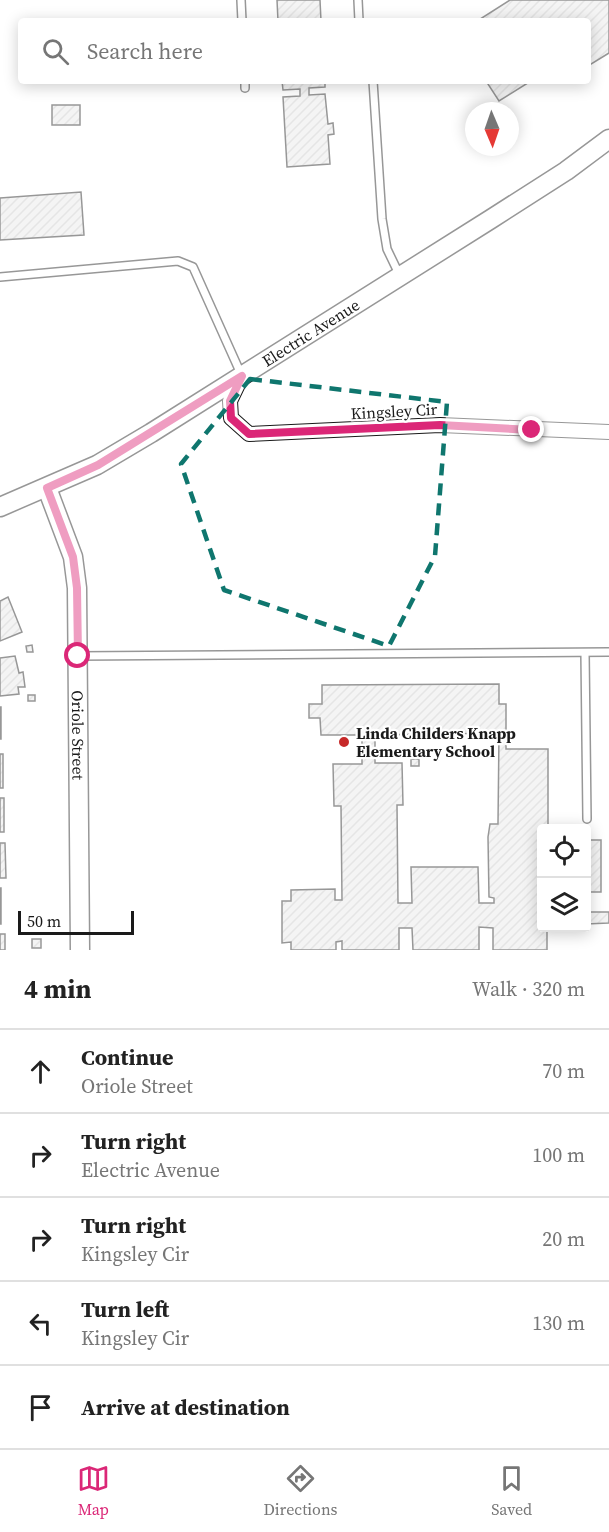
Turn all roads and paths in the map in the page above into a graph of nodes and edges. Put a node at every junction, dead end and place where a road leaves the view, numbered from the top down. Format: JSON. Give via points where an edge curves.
{"nodes":[{"id":1,"x":241,"y":0,"type":"edge"},
{"id":2,"x":358,"y":0,"type":"edge"},
{"id":3,"x":242,"y":18,"type":"edge"},
{"id":4,"x":359,"y":18,"type":"edge"},
{"id":5,"x":373,"y":84,"type":"edge"},
{"id":6,"x":609,"y":139,"type":"edge"},
{"id":7,"x":400,"y":276,"type":"junction"},
{"id":8,"x":0,"y":277,"type":"edge"},
{"id":9,"x":242,"y":376,"type":"junction"},
{"id":10,"x":609,"y":432,"type":"edge"},
{"id":11,"x":47,"y":488,"type":"junction"},
{"id":12,"x":0,"y":507,"type":"edge"},
{"id":13,"x":609,"y":652,"type":"edge"},
{"id":14,"x":585,"y":653,"type":"junction"},
{"id":15,"x":78,"y":656,"type":"junction"},
{"id":16,"x":586,"y":819,"type":"dead end"},
{"id":17,"x":80,"y":950,"type":"edge"}],
"edges":[{"from":1,"to":3,"type":"lane"},
{"from":2,"to":4,"type":"lane"},
{"from":5,"to":7,"type":"lane","via":[[382,219],[387,249]]},
{"from":6,"to":7,"type":"street","name":"Electric Avenue","via":[[566,171]]},
{"from":7,"to":9,"type":"street","name":"Electric Avenue"},
{"from":8,"to":9,"type":"lane","via":[[178,261],[193,267]]},
{"from":9,"to":10,"type":"street","name":"Kingsley Cir","via":[[230,401],[231,418],[249,434],[440,425]]},
{"from":9,"to":11,"type":"street","name":"Electric Avenue","via":[[98,465]]},
{"from":11,"to":12,"type":"street","name":"Electric Avenue"},
{"from":11,"to":15,"type":"street","name":"Oriole Street","via":[[73,557]]},
{"from":13,"to":14,"type":"lane"},
{"from":14,"to":15,"type":"lane"},
{"from":14,"to":16,"type":"lane"},
{"from":15,"to":17,"type":"street","name":"Oriole Street"}]}
